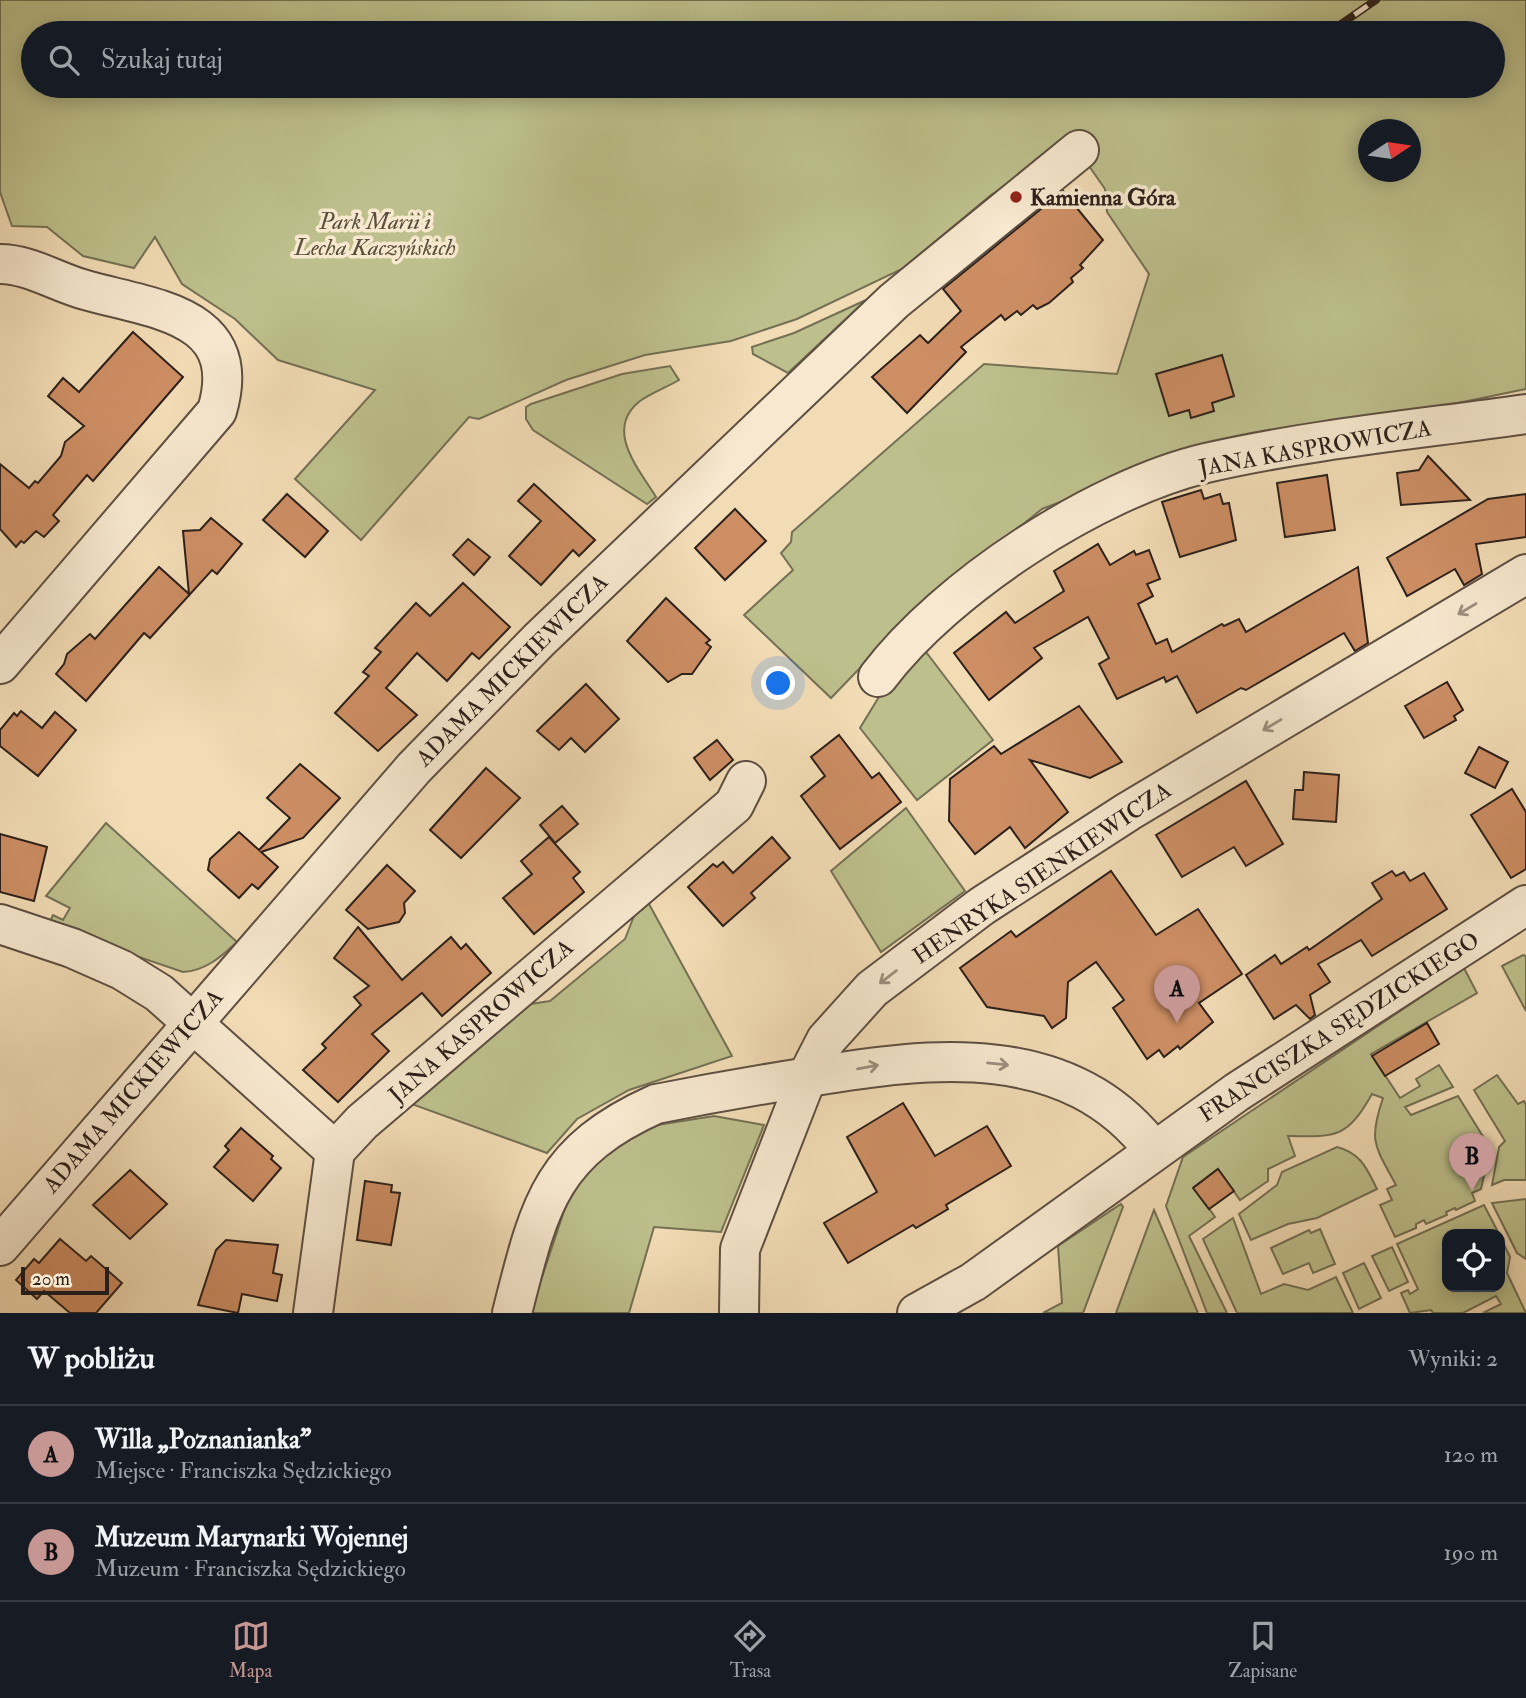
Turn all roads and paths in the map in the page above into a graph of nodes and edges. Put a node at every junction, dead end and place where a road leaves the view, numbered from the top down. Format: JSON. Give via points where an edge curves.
{"nodes":[{"id":1,"x":1079,"y":150,"type":"dead end"},
{"id":2,"x":0,"y":264,"type":"edge"},
{"id":3,"x":1526,"y":414,"type":"edge"},
{"id":4,"x":1526,"y":573,"type":"edge"},
{"id":5,"x":0,"y":664,"type":"edge"},
{"id":6,"x":878,"y":677,"type":"dead end"},
{"id":7,"x":746,"y":780,"type":"dead end"},
{"id":8,"x":1526,"y":905,"type":"edge"},
{"id":9,"x":0,"y":924,"type":"edge"},
{"id":10,"x":190,"y":1024,"type":"junction"},
{"id":11,"x":807,"y":1077,"type":"junction"},
{"id":12,"x":335,"y":1151,"type":"junction"},
{"id":13,"x":1154,"y":1151,"type":"junction"},
{"id":14,"x":0,"y":1246,"type":"edge"},
{"id":15,"x":313,"y":1313,"type":"edge"},
{"id":16,"x":512,"y":1313,"type":"edge"},
{"id":17,"x":738,"y":1313,"type":"edge"},
{"id":18,"x":917,"y":1313,"type":"edge"}],
"edges":[{"from":1,"to":10,"type":"street","name":"ADAMA MICKIEWICZA","via":[[894,301],[539,640],[414,768]]},
{"from":2,"to":5,"type":"street","via":[[31,269],[109,297],[161,307],[184,318],[203,333],[219,356],[223,374],[217,411]]},
{"from":3,"to":6,"type":"street","name":"JANA KASPROWICZA","via":[[1205,464],[1139,486],[1021,548],[898,650]]},
{"from":4,"to":11,"type":"street","name":"HENRYKA SIENKIEWICZA","one_way":true,"via":[[1129,811],[982,906],[872,989],[826,1040]]},
{"from":7,"to":12,"type":"street","name":"JANA KASPROWICZA","via":[[734,805],[362,1122]]},
{"from":8,"to":13,"type":"street","name":"FRANCISZKA SĘDZICKIEGO"},
{"from":9,"to":10,"type":"street","via":[[122,970],[159,993]]},
{"from":10,"to":12,"type":"street"},
{"from":10,"to":14,"type":"street","name":"ADAMA MICKIEWICZA"},
{"from":11,"to":13,"type":"street","one_way":true,"via":[[930,1060],[1032,1070],[1100,1102],[1135,1127]]},
{"from":11,"to":16,"type":"street","via":[[656,1104],[592,1139],[547,1196],[534,1225]]},
{"from":11,"to":17,"type":"street","via":[[740,1248]]},
{"from":12,"to":15,"type":"street"},
{"from":13,"to":18,"type":"street","name":"FRANCISZKA SĘDZICKIEGO","via":[[973,1282]]}]}
